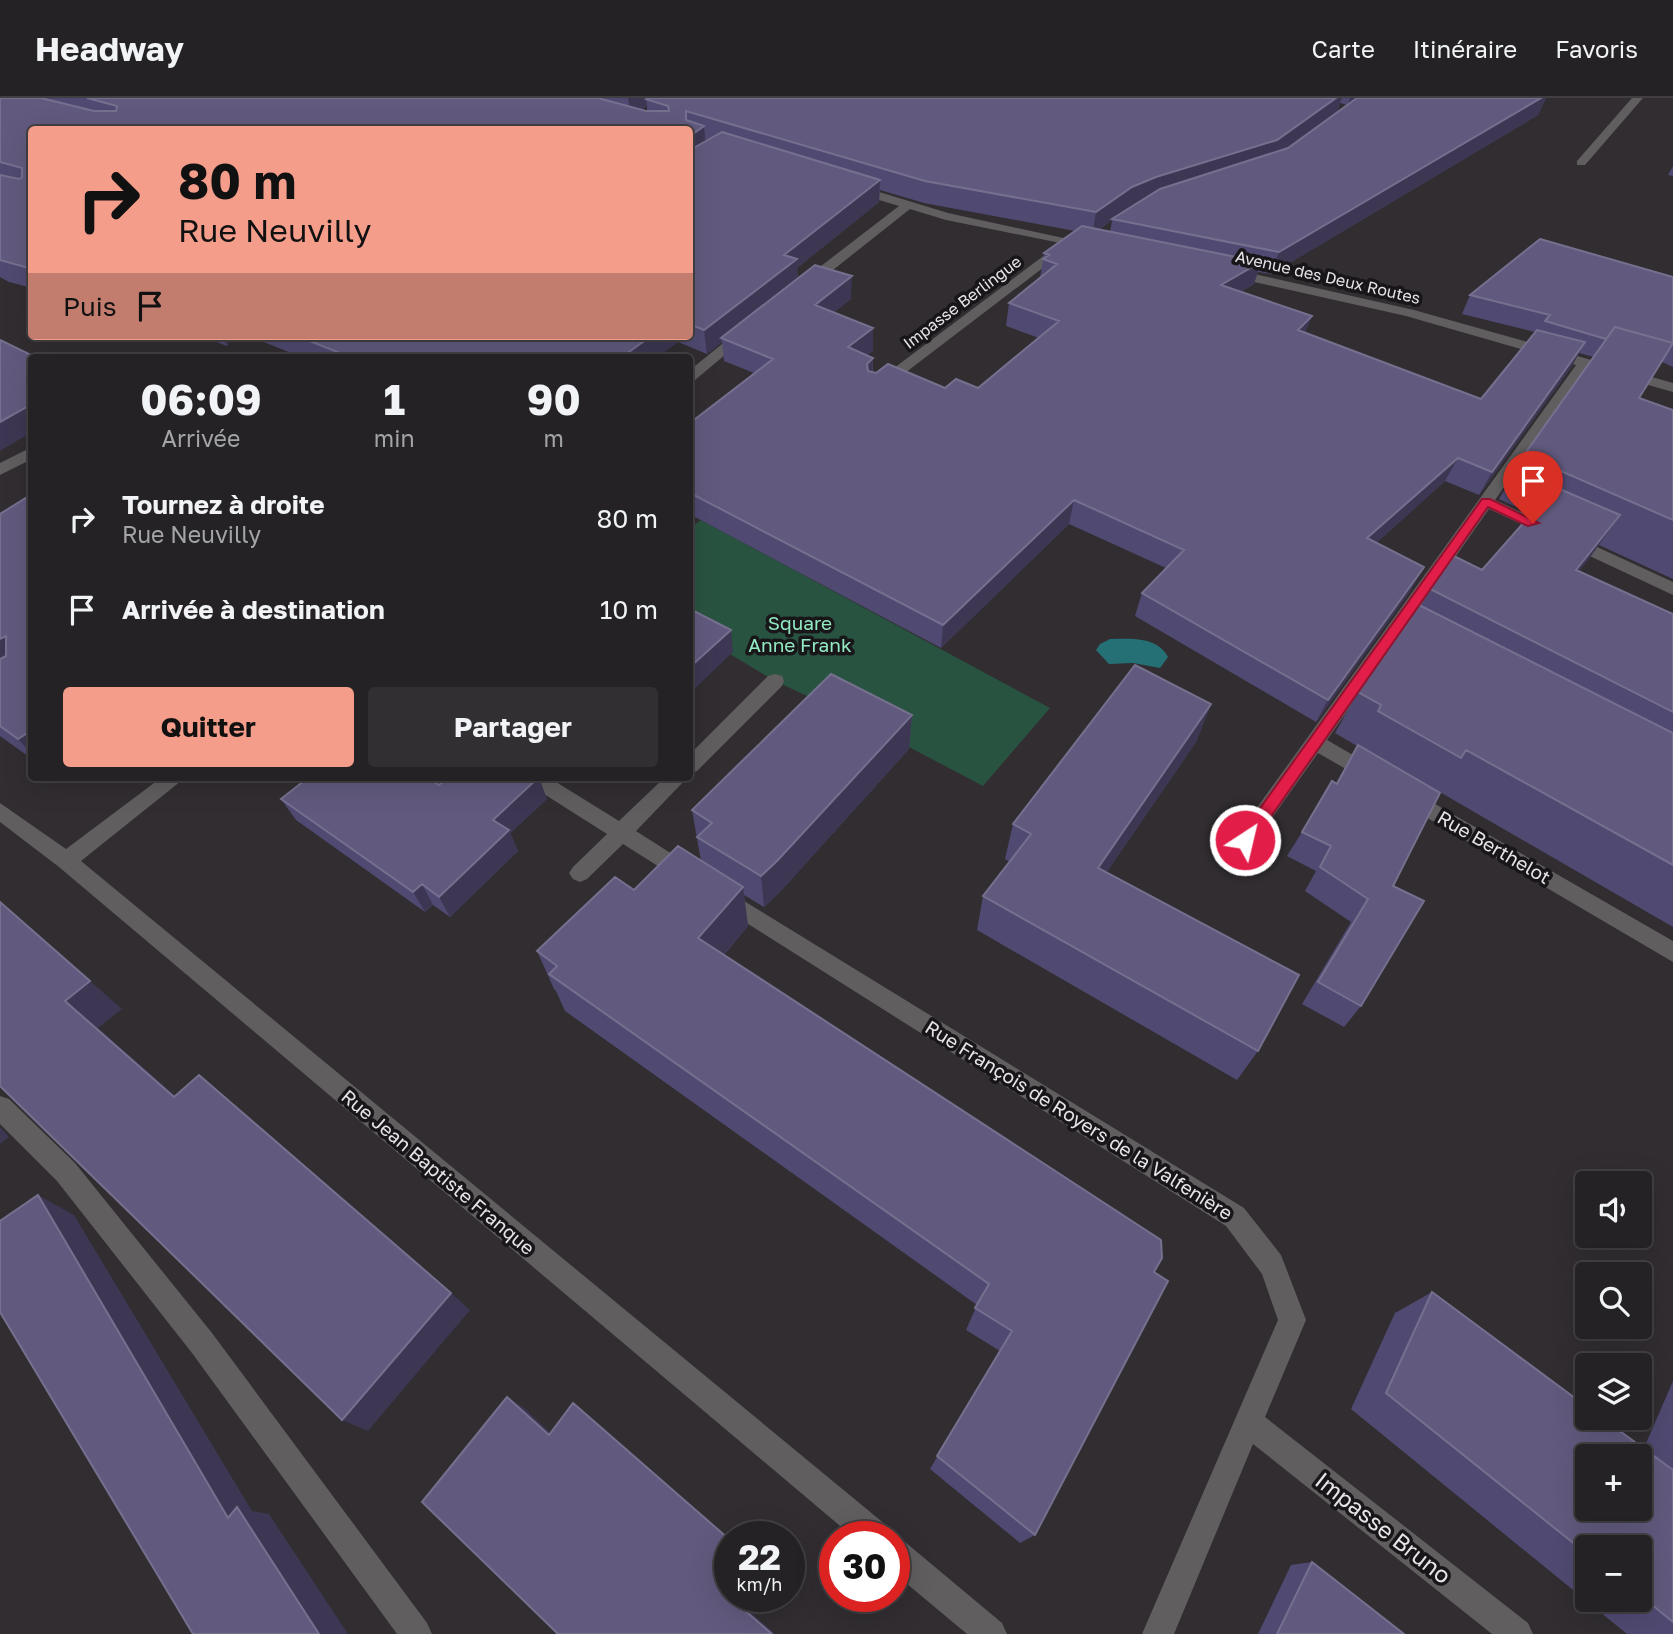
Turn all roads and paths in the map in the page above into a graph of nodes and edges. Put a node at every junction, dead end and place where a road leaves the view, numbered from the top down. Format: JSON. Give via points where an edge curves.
{"nodes":[{"id":1,"x":1638,"y":98,"type":"edge"},
{"id":2,"x":1581,"y":163,"type":"dead end"},
{"id":3,"x":844,"y":185,"type":"edge"},
{"id":4,"x":907,"y":205,"type":"junction"},
{"id":5,"x":1068,"y":241,"type":"junction"},
{"id":6,"x":1099,"y":243,"type":"edge"},
{"id":7,"x":1213,"y":269,"type":"edge"},
{"id":8,"x":794,"y":294,"type":"edge"},
{"id":9,"x":752,"y":327,"type":"edge"},
{"id":10,"x":1585,"y":362,"type":"junction"},
{"id":11,"x":693,"y":375,"type":"edge"},
{"id":12,"x":1670,"y":382,"type":"edge"},
{"id":13,"x":874,"y":390,"type":"edge"},
{"id":14,"x":28,"y":454,"type":"edge"},
{"id":15,"x":0,"y":470,"type":"edge"},
{"id":16,"x":1486,"y":502,"type":"junction"},
{"id":17,"x":1673,"y":589,"type":"edge"},
{"id":18,"x":775,"y":681,"type":"dead end"},
{"id":19,"x":1315,"y":742,"type":"junction"},
{"id":20,"x":693,"y":763,"type":"edge"},
{"id":21,"x":171,"y":781,"type":"edge"},
{"id":22,"x":538,"y":781,"type":"edge"},
{"id":23,"x":674,"y":781,"type":"edge"},
{"id":24,"x":0,"y":811,"type":"edge"},
{"id":25,"x":622,"y":833,"type":"junction"},
{"id":26,"x":1245,"y":840,"type":"dead end"},
{"id":27,"x":66,"y":861,"type":"junction"},
{"id":28,"x":580,"y":873,"type":"dead end"},
{"id":29,"x":1673,"y":952,"type":"edge"},
{"id":30,"x":0,"y":1107,"type":"edge"},
{"id":31,"x":1248,"y":1422,"type":"junction"},
{"id":32,"x":857,"y":1521,"type":"edge"},
{"id":33,"x":910,"y":1566,"type":"edge"},
{"id":34,"x":415,"y":1634,"type":"edge"},
{"id":35,"x":991,"y":1634,"type":"edge"},
{"id":36,"x":1158,"y":1634,"type":"edge"},
{"id":37,"x":1517,"y":1634,"type":"edge"}],
"edges":[{"from":1,"to":2,"type":"street"},
{"from":3,"to":4,"type":"street"},
{"from":4,"to":5,"type":"street"},
{"from":4,"to":8,"type":"street"},
{"from":5,"to":6,"type":"street"},
{"from":5,"to":13,"type":"street","name":"Impasse Berlingue"},
{"from":7,"to":10,"type":"street","name":"Avenue des Deux Routes","via":[[1409,313]]},
{"from":9,"to":11,"type":"street"},
{"from":10,"to":12,"type":"street","name":"Avenue des Deux Routes"},
{"from":10,"to":16,"type":"street"},
{"from":14,"to":15,"type":"street"},
{"from":16,"to":17,"type":"street"},
{"from":16,"to":19,"type":"street","via":[[1397,638]]},
{"from":18,"to":20,"type":"street"},
{"from":19,"to":26,"type":"street"},
{"from":19,"to":29,"type":"street","name":"Rue Berthelot"},
{"from":21,"to":27,"type":"street"},
{"from":22,"to":25,"type":"street","name":"Rue François de Royers de la Valfenière"},
{"from":23,"to":25,"type":"street"},
{"from":24,"to":27,"type":"street","name":"Rue Jean Baptiste Franque"},
{"from":25,"to":28,"type":"street"},
{"from":25,"to":31,"type":"street","name":"Rue François de Royers de la Valfenière","via":[[1235,1217],[1264,1248],[1283,1283],[1292,1320]]},
{"from":27,"to":32,"type":"street","name":"Rue Jean Baptiste Franque"},
{"from":30,"to":34,"type":"street","via":[[66,1172],[194,1332]]},
{"from":31,"to":36,"type":"street","name":"Rue François de Royers de la Valfenière"},
{"from":31,"to":37,"type":"street","name":"Impasse Bruno"},
{"from":33,"to":35,"type":"street"}]}
